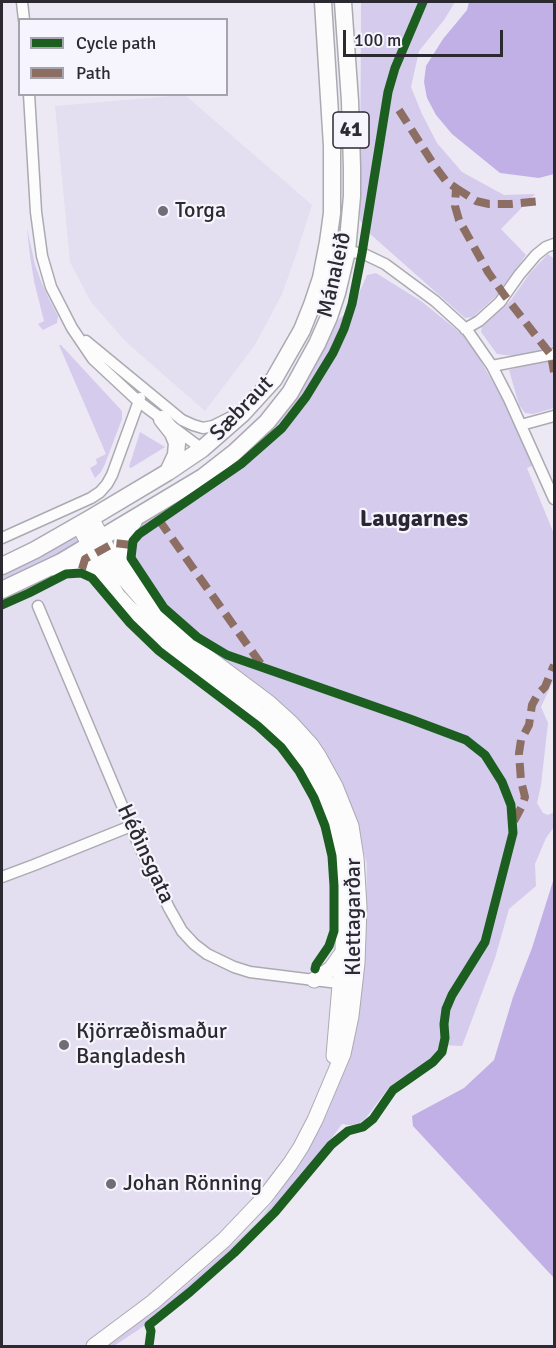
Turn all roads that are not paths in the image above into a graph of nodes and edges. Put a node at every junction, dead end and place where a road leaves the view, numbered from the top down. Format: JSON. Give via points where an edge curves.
{"nodes":[{"id":1,"x":22,"y":2,"type":"edge"},
{"id":2,"x":324,"y":2,"type":"edge"},
{"id":3,"x":343,"y":2,"type":"edge"},
{"id":4,"x":24,"y":18,"type":"edge"},
{"id":5,"x":29,"y":96,"type":"edge"},
{"id":6,"x":555,"y":244,"type":"edge"},
{"id":7,"x":347,"y":251,"type":"junction"},
{"id":8,"x":72,"y":328,"type":"junction"},
{"id":9,"x":465,"y":329,"type":"junction"},
{"id":10,"x":555,"y":354,"type":"edge"},
{"id":11,"x":492,"y":366,"type":"junction"},
{"id":12,"x":145,"y":389,"type":"junction"},
{"id":13,"x":138,"y":401,"type":"junction"},
{"id":14,"x":253,"y":402,"type":"junction"},
{"id":15,"x":555,"y":416,"type":"edge"},
{"id":16,"x":162,"y":419,"type":"junction"},
{"id":17,"x":521,"y":425,"type":"junction"},
{"id":18,"x":202,"y":449,"type":"junction"},
{"id":19,"x":231,"y":455,"type":"junction"},
{"id":20,"x":168,"y":472,"type":"junction"},
{"id":21,"x":555,"y":499,"type":"edge"},
{"id":22,"x":137,"y":518,"type":"junction"},
{"id":23,"x":85,"y":521,"type":"junction"},
{"id":24,"x":2,"y":538,"type":"edge"},
{"id":25,"x":96,"y":541,"type":"junction"},
{"id":26,"x":2,"y":566,"type":"edge"},
{"id":27,"x":36,"y":574,"type":"junction"},
{"id":28,"x":107,"y":579,"type":"junction"},
{"id":29,"x":2,"y":590,"type":"edge"},
{"id":30,"x":38,"y":606,"type":"dead end"},
{"id":31,"x":153,"y":612,"type":"junction"},
{"id":32,"x":131,"y":826,"type":"junction"},
{"id":33,"x":2,"y":877,"type":"edge"},
{"id":34,"x":343,"y":950,"type":"junction"},
{"id":35,"x":314,"y":980,"type":"junction"},
{"id":36,"x":346,"y":984,"type":"junction"},
{"id":37,"x":94,"y":1347,"type":"edge"}],
"edges":[{"from":1,"to":4,"type":"street"},
{"from":2,"to":14,"type":"main road","name":"Sæbraut","number":"41","via":[[332,182],[328,242],[321,278],[302,330],[274,379]]},
{"from":3,"to":7,"type":"main road","name":"Sæbraut","number":"41","via":[[352,168]]},
{"from":5,"to":8,"type":"street","via":[[42,256],[51,287]]},
{"from":6,"to":9,"type":"street","via":[[536,255],[505,296]]},
{"from":7,"to":9,"type":"street","via":[[385,264]]},
{"from":7,"to":19,"type":"main road","name":"Sæbraut","number":"41","via":[[329,317],[290,393],[267,422]]},
{"from":8,"to":12,"type":"street"},
{"from":8,"to":13,"type":"street","via":[[93,359]]},
{"from":9,"to":11,"type":"street"},
{"from":10,"to":11,"type":"street"},
{"from":11,"to":17,"type":"street"},
{"from":12,"to":13,"type":"street"},
{"from":12,"to":14,"type":"street","via":[[182,420],[203,428],[225,421]]},
{"from":13,"to":16,"type":"street"},
{"from":13,"to":24,"type":"street","via":[[112,475],[100,492]]},
{"from":14,"to":18,"type":"main road","name":"Sæbraut","number":"41"},
{"from":15,"to":17,"type":"street"},
{"from":16,"to":18,"type":"street"},
{"from":16,"to":20,"type":"main road","via":[[177,443]]},
{"from":17,"to":21,"type":"street"},
{"from":18,"to":19,"type":"main road","via":[[215,455]]},
{"from":18,"to":20,"type":"main road","name":"Sæbraut","number":"41"},
{"from":19,"to":22,"type":"main road","name":"Sæbraut","number":"41"},
{"from":20,"to":23,"type":"main road","name":"Sæbraut","number":"41"},
{"from":22,"to":25,"type":"main road","name":"Sæbraut","number":"41"},
{"from":22,"to":31,"type":"main road","via":[[123,536],[122,555]]},
{"from":23,"to":25,"type":"main road","name":"Klettagarðar"},
{"from":23,"to":26,"type":"main road","name":"Sæbraut","number":"41"},
{"from":25,"to":27,"type":"main road","name":"Sæbraut","number":"41"},
{"from":25,"to":28,"type":"main road","name":"Klettagarðar"},
{"from":25,"to":31,"type":"main road","name":"Klettagarðar"},
{"from":27,"to":28,"type":"main road","via":[[81,565]]},
{"from":27,"to":29,"type":"main road","name":"Sæbraut","number":"41"},
{"from":28,"to":34,"type":"main road","name":"Klettagarðar","via":[[129,608],[169,646],[273,725],[294,746],[312,773],[333,818],[342,852]]},
{"from":30,"to":32,"type":"street","name":"Héðinsgata"},
{"from":31,"to":36,"type":"main road","name":"Klettagarðar","via":[[170,630],[269,703],[311,746],[328,772],[351,826],[356,858],[357,963]]},
{"from":32,"to":33,"type":"street"},
{"from":32,"to":35,"type":"street","name":"Héðinsgata","via":[[177,924],[194,944],[219,961],[250,972]]},
{"from":34,"to":35,"type":"main road","via":[[331,969]]},
{"from":34,"to":36,"type":"main road","name":"Klettagarðar"},
{"from":35,"to":36,"type":"street","name":"Héðinsgata"},
{"from":36,"to":37,"type":"main road","name":"Klettagarðar","via":[[351,1016],[343,1054],[296,1155],[253,1211],[224,1240]]}]}
